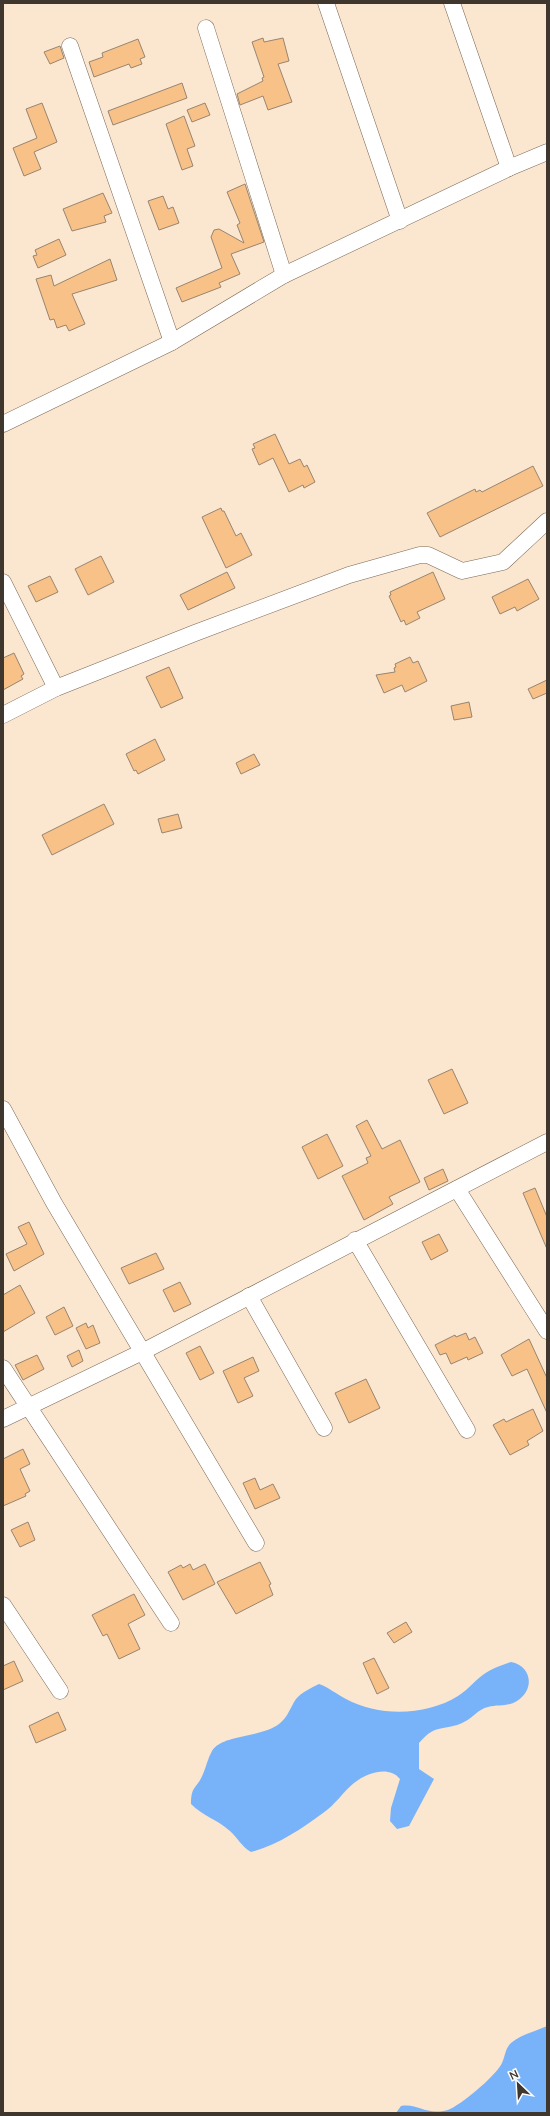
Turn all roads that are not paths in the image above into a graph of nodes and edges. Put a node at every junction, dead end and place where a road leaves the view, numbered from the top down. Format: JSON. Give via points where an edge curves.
{"nodes":[{"id":1,"x":326,"y":3,"type":"edge"},
{"id":2,"x":452,"y":3,"type":"edge"},
{"id":3,"x":206,"y":28,"type":"dead end"},
{"id":4,"x":70,"y":46,"type":"dead end"},
{"id":5,"x":547,"y":152,"type":"edge"},
{"id":6,"x":509,"y":168,"type":"junction"},
{"id":7,"x":400,"y":221,"type":"junction"},
{"id":8,"x":284,"y":275,"type":"junction"},
{"id":9,"x":172,"y":342,"type":"junction"},
{"id":10,"x":3,"y":424,"type":"edge"},
{"id":11,"x":547,"y":521,"type":"edge"},
{"id":12,"x":3,"y":582,"type":"edge"},
{"id":13,"x":56,"y":688,"type":"junction"},
{"id":14,"x":3,"y":715,"type":"edge"},
{"id":15,"x":3,"y":1109,"type":"edge"},
{"id":16,"x":547,"y":1142,"type":"edge"},
{"id":17,"x":457,"y":1189,"type":"junction"},
{"id":18,"x":355,"y":1240,"type":"junction"},
{"id":19,"x":249,"y":1296,"type":"junction"},
{"id":20,"x":547,"y":1331,"type":"edge"},
{"id":21,"x":142,"y":1352,"type":"junction"},
{"id":22,"x":3,"y":1368,"type":"edge"},
{"id":23,"x":28,"y":1406,"type":"junction"},
{"id":24,"x":3,"y":1419,"type":"edge"},
{"id":25,"x":324,"y":1428,"type":"dead end"},
{"id":26,"x":468,"y":1430,"type":"dead end"},
{"id":27,"x":256,"y":1543,"type":"dead end"},
{"id":28,"x":3,"y":1605,"type":"edge"},
{"id":29,"x":171,"y":1623,"type":"dead end"},
{"id":30,"x":60,"y":1691,"type":"dead end"}],
"edges":[{"from":1,"to":7,"type":"street"},
{"from":2,"to":6,"type":"street"},
{"from":3,"to":8,"type":"street"},
{"from":4,"to":9,"type":"street"},
{"from":5,"to":6,"type":"street"},
{"from":6,"to":7,"type":"street"},
{"from":7,"to":8,"type":"street"},
{"from":8,"to":9,"type":"street"},
{"from":9,"to":10,"type":"street"},
{"from":11,"to":13,"type":"street","via":[[503,562],[462,571],[428,555],[420,555],[350,574]]},
{"from":12,"to":13,"type":"street"},
{"from":13,"to":14,"type":"street"},
{"from":15,"to":21,"type":"street","via":[[54,1203]]},
{"from":16,"to":17,"type":"street"},
{"from":17,"to":18,"type":"street"},
{"from":17,"to":20,"type":"street"},
{"from":18,"to":19,"type":"street"},
{"from":18,"to":26,"type":"street"},
{"from":19,"to":21,"type":"street"},
{"from":19,"to":25,"type":"street"},
{"from":21,"to":23,"type":"street"},
{"from":21,"to":27,"type":"street"},
{"from":22,"to":23,"type":"street"},
{"from":23,"to":24,"type":"street"},
{"from":23,"to":29,"type":"street"},
{"from":28,"to":30,"type":"street"}]}
